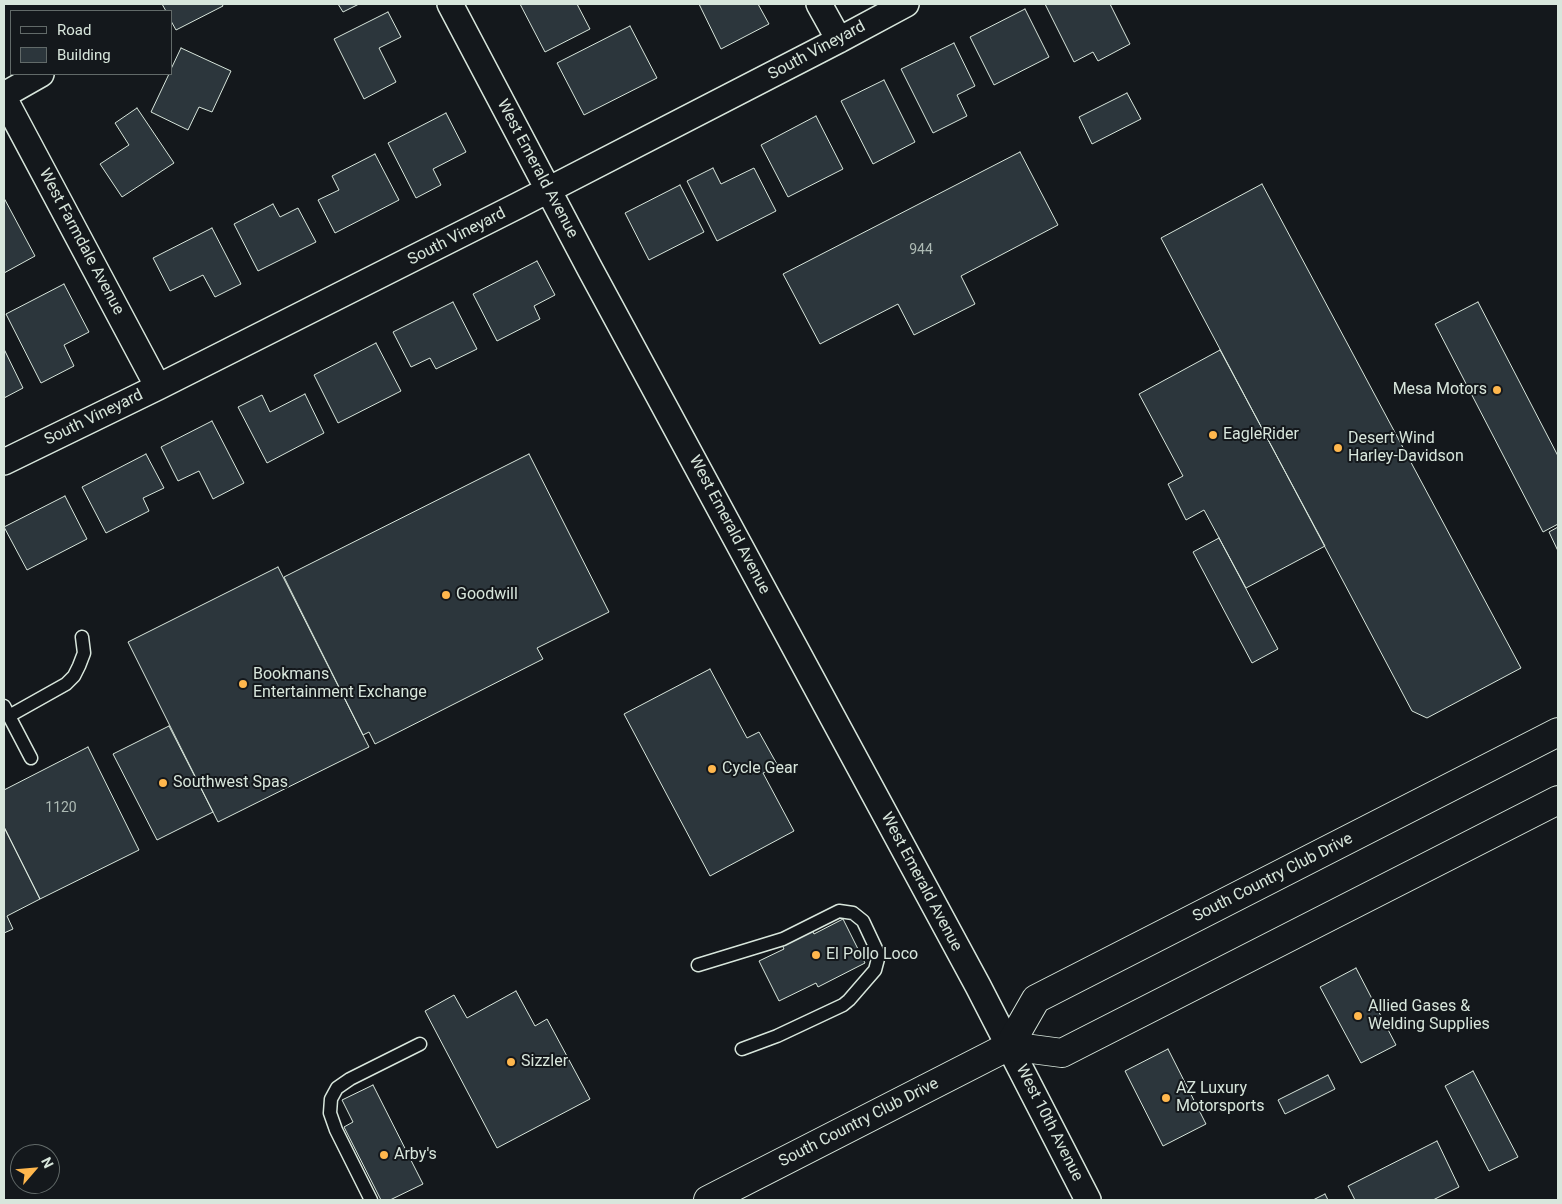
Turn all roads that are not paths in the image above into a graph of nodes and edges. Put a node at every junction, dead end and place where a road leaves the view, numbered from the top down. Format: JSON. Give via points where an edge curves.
{"nodes":[{"id":1,"x":450,"y":4,"type":"edge"},
{"id":2,"x":819,"y":4,"type":"edge"},
{"id":3,"x":906,"y":4,"type":"edge"},
{"id":4,"x":839,"y":40,"type":"junction"},
{"id":5,"x":39,"y":75,"type":"edge"},
{"id":6,"x":4,"y":96,"type":"edge"},
{"id":7,"x":549,"y":190,"type":"junction"},
{"id":8,"x":158,"y":387,"type":"junction"},
{"id":9,"x":4,"y":462,"type":"edge"},
{"id":10,"x":82,"y":637,"type":"dead end"},
{"id":11,"x":6,"y":711,"type":"edge"},
{"id":12,"x":1558,"y":732,"type":"edge"},
{"id":13,"x":31,"y":758,"type":"dead end"},
{"id":14,"x":1558,"y":800,"type":"edge"},
{"id":15,"x":698,"y":965,"type":"dead end"},
{"id":16,"x":420,"y":1044,"type":"dead end"},
{"id":17,"x":1010,"y":1046,"type":"junction"},
{"id":18,"x":742,"y":1049,"type":"dead end"},
{"id":19,"x":371,"y":1200,"type":"edge"},
{"id":20,"x":708,"y":1200,"type":"edge"},
{"id":21,"x":1088,"y":1200,"type":"edge"}],
"edges":[{"from":1,"to":7,"type":"street","name":"West Emerald Avenue"},
{"from":2,"to":4,"type":"street"},
{"from":3,"to":4,"type":"street","name":"South Vineyard"},
{"from":4,"to":7,"type":"street","name":"South Vineyard"},
{"from":5,"to":6,"type":"street"},
{"from":6,"to":8,"type":"street","name":"West Farmdale Avenue"},
{"from":7,"to":8,"type":"street","name":"South Vineyard"},
{"from":7,"to":17,"type":"street","name":"West Emerald Avenue"},
{"from":8,"to":9,"type":"street","name":"South Vineyard"},
{"from":10,"to":11,"type":"lane","via":[[84,653],[70,680],[44,698]]},
{"from":11,"to":13,"type":"lane"},
{"from":12,"to":17,"type":"main road","name":"South Country Club Drive","via":[[1036,999]]},
{"from":14,"to":17,"type":"main road","via":[[1062,1053]]},
{"from":15,"to":18,"type":"lane","via":[[783,939],[839,911],[853,913],[863,921],[879,956],[875,970],[849,1000],[777,1036]]},
{"from":16,"to":19,"type":"lane","via":[[350,1079],[337,1088],[331,1099],[330,1113],[336,1130]]},
{"from":17,"to":20,"type":"main road","name":"South Country Club Drive"},
{"from":17,"to":21,"type":"street","name":"West 10th Avenue"}]}
